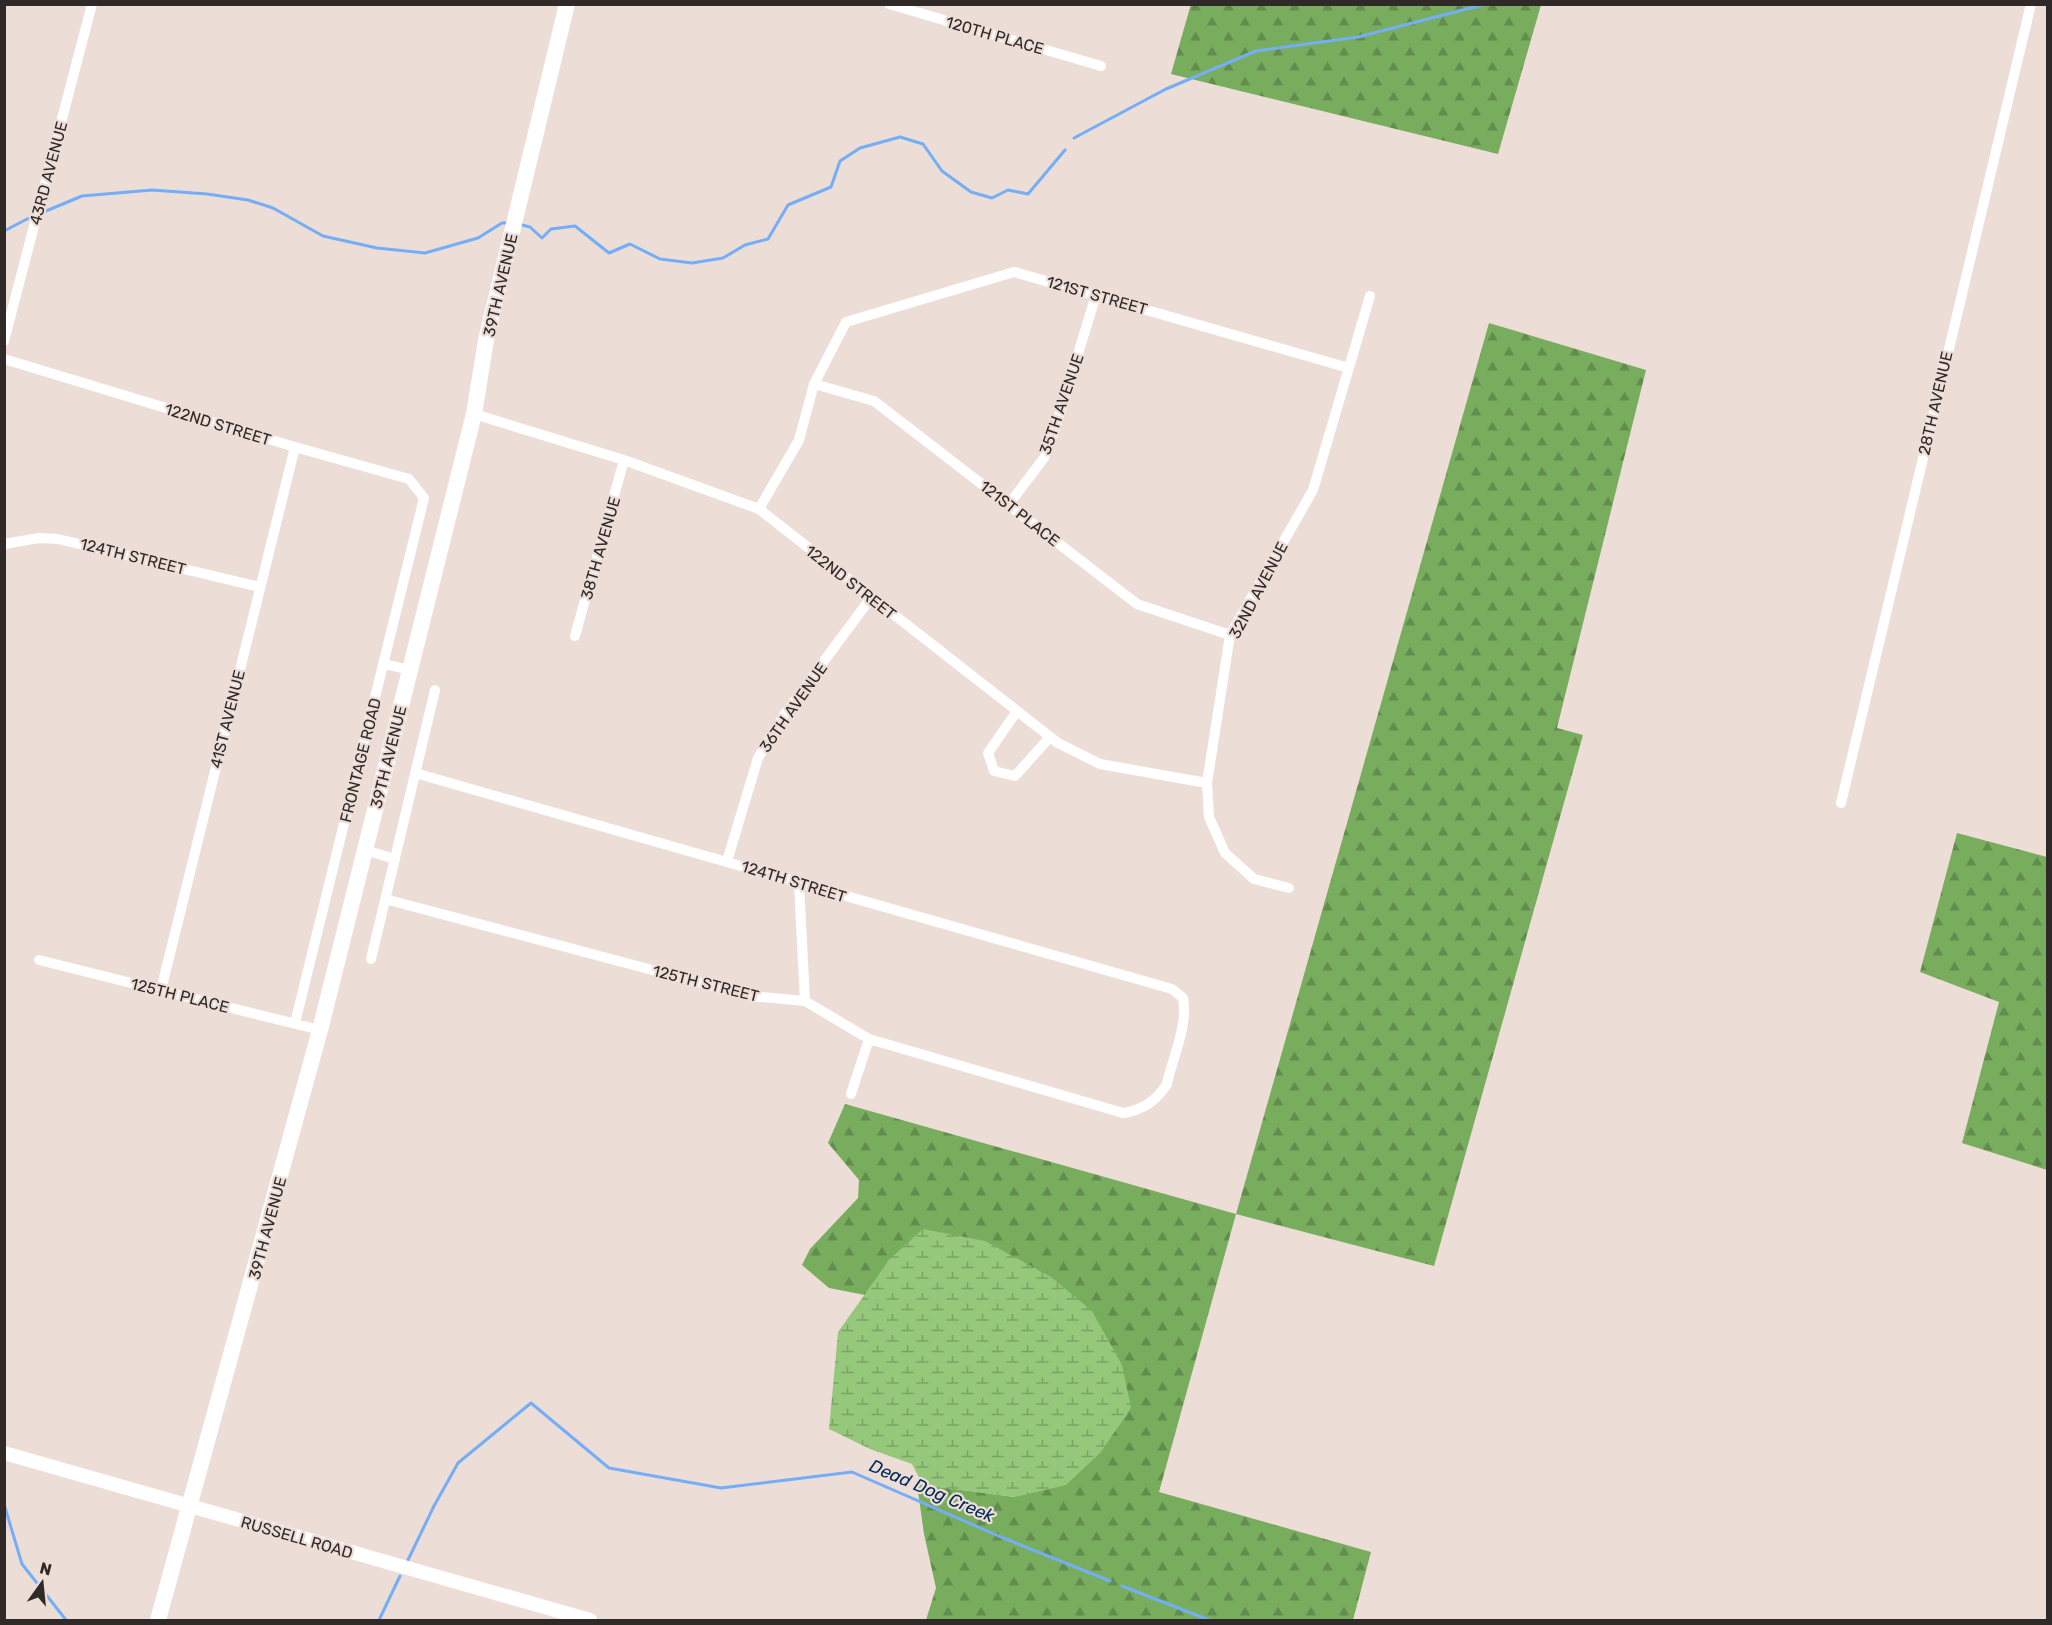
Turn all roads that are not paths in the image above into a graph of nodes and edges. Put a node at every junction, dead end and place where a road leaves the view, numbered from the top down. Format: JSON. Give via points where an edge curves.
{"nodes":[{"id":1,"x":92,"y":4,"type":"edge"},
{"id":2,"x":567,"y":4,"type":"edge"},
{"id":3,"x":889,"y":4,"type":"edge"},
{"id":4,"x":2031,"y":4,"type":"edge"},
{"id":5,"x":1101,"y":66,"type":"dead end"},
{"id":6,"x":1096,"y":295,"type":"junction"},
{"id":7,"x":1370,"y":296,"type":"dead end"},
{"id":8,"x":4,"y":341,"type":"edge"},
{"id":9,"x":4,"y":358,"type":"edge"},
{"id":10,"x":1349,"y":368,"type":"junction"},
{"id":11,"x":814,"y":384,"type":"junction"},
{"id":12,"x":474,"y":414,"type":"junction"},
{"id":13,"x":295,"y":447,"type":"junction"},
{"id":14,"x":624,"y":460,"type":"junction"},
{"id":15,"x":424,"y":498,"type":"joint"},
{"id":16,"x":1010,"y":504,"type":"junction"},
{"id":17,"x":759,"y":509,"type":"junction"},
{"id":18,"x":4,"y":544,"type":"edge"},
{"id":19,"x":260,"y":587,"type":"junction"},
{"id":20,"x":870,"y":598,"type":"junction"},
{"id":21,"x":1230,"y":635,"type":"junction"},
{"id":22,"x":575,"y":636,"type":"dead end"},
{"id":23,"x":384,"y":664,"type":"junction"},
{"id":24,"x":410,"y":670,"type":"junction"},
{"id":25,"x":435,"y":690,"type":"dead end"},
{"id":26,"x":1017,"y":711,"type":"junction"},
{"id":27,"x":1050,"y":737,"type":"junction"},
{"id":28,"x":415,"y":773,"type":"junction"},
{"id":29,"x":1207,"y":783,"type":"junction"},
{"id":30,"x":1841,"y":803,"type":"dead end"},
{"id":31,"x":365,"y":850,"type":"junction"},
{"id":32,"x":394,"y":859,"type":"junction"},
{"id":33,"x":727,"y":861,"type":"junction"},
{"id":34,"x":799,"y":884,"type":"junction"},
{"id":35,"x":1289,"y":888,"type":"dead end"},
{"id":36,"x":385,"y":899,"type":"junction"},
{"id":37,"x":371,"y":959,"type":"dead end"},
{"id":38,"x":39,"y":960,"type":"dead end"},
{"id":39,"x":161,"y":990,"type":"junction"},
{"id":40,"x":805,"y":1001,"type":"junction"},
{"id":41,"x":295,"y":1023,"type":"junction"},
{"id":42,"x":320,"y":1029,"type":"junction"},
{"id":43,"x":869,"y":1039,"type":"junction"},
{"id":44,"x":851,"y":1094,"type":"dead end"},
{"id":45,"x":1123,"y":1113,"type":"joint"},
{"id":46,"x":4,"y":1453,"type":"edge"},
{"id":47,"x":191,"y":1506,"type":"junction"},
{"id":48,"x":158,"y":1620,"type":"edge"},
{"id":49,"x":590,"y":1620,"type":"edge"}],
"edges":[{"from":1,"to":8,"type":"street","name":"43RD AVENUE"},
{"from":2,"to":12,"type":"main road","name":"39TH AVENUE","via":[[486,340]]},
{"from":3,"to":5,"type":"street","name":"120TH PLACE"},
{"from":4,"to":30,"type":"street","name":"28TH AVENUE"},
{"from":6,"to":10,"type":"street","name":"121ST STREET"},
{"from":6,"to":11,"type":"street","name":"121ST STREET","via":[[1014,272],[846,322]]},
{"from":6,"to":16,"type":"street","name":"35TH AVENUE","via":[[1044,458]]},
{"from":7,"to":10,"type":"street","name":"32ND AVENUE"},
{"from":9,"to":13,"type":"street","name":"122ND STREET"},
{"from":10,"to":21,"type":"street","name":"32ND AVENUE","via":[[1313,490]]},
{"from":11,"to":16,"type":"street","name":"121ST PLACE","via":[[874,401]]},
{"from":11,"to":17,"type":"street","via":[[799,440]]},
{"from":12,"to":14,"type":"street","name":"122ND STREET"},
{"from":12,"to":24,"type":"main road","name":"39TH AVENUE"},
{"from":13,"to":15,"type":"street","name":"122ND STREET","via":[[409,478]]},
{"from":13,"to":19,"type":"street","name":"41ST AVENUE"},
{"from":14,"to":17,"type":"street","name":"122ND STREET"},
{"from":14,"to":22,"type":"street","name":"38TH AVENUE"},
{"from":15,"to":23,"type":"street","name":"FRONTAGE ROAD"},
{"from":16,"to":21,"type":"street","name":"121ST PLACE","via":[[1137,604]]},
{"from":17,"to":20,"type":"street","name":"122ND STREET"},
{"from":18,"to":19,"type":"street","name":"124TH STREET","via":[[58,539]]},
{"from":19,"to":39,"type":"street","name":"41ST AVENUE"},
{"from":20,"to":26,"type":"street","name":"122ND STREET"},
{"from":20,"to":33,"type":"street","name":"36TH AVENUE","via":[[784,715],[758,758]]},
{"from":21,"to":29,"type":"street","name":"32ND AVENUE"},
{"from":23,"to":24,"type":"street"},
{"from":23,"to":41,"type":"street","name":"FRONTAGE ROAD"},
{"from":24,"to":31,"type":"main road","name":"39TH AVENUE"},
{"from":25,"to":28,"type":"street","name":"39TH AVENUE"},
{"from":26,"to":27,"type":"street","name":"122ND STREET"},
{"from":26,"to":27,"type":"street","via":[[988,753],[994,771],[1016,776]]},
{"from":27,"to":29,"type":"street","name":"122ND STREET","via":[[1100,764]]},
{"from":28,"to":32,"type":"street","name":"39TH AVENUE"},
{"from":28,"to":33,"type":"street","name":"124TH STREET"},
{"from":29,"to":35,"type":"street","name":"32ND AVENUE","via":[[1209,818],[1225,853],[1254,879]]},
{"from":31,"to":32,"type":"street"},
{"from":31,"to":42,"type":"main road","name":"39TH AVENUE"},
{"from":32,"to":36,"type":"street","name":"39TH AVENUE"},
{"from":33,"to":34,"type":"street","name":"124TH STREET"},
{"from":34,"to":40,"type":"street"},
{"from":34,"to":45,"type":"street","name":"124TH STREET","via":[[1172,989],[1183,998],[1186,1014],[1167,1084],[1140,1110]]},
{"from":36,"to":37,"type":"street","name":"39TH AVENUE"},
{"from":36,"to":40,"type":"street","name":"125TH STREET","via":[[750,996]]},
{"from":38,"to":39,"type":"street","name":"125TH PLACE"},
{"from":39,"to":41,"type":"street","name":"125TH PLACE"},
{"from":40,"to":43,"type":"street","name":"125TH STREET"},
{"from":41,"to":42,"type":"street","name":"125TH PLACE"},
{"from":42,"to":47,"type":"main road","name":"39TH AVENUE"},
{"from":43,"to":44,"type":"street"},
{"from":43,"to":45,"type":"street","name":"125TH STREET"},
{"from":46,"to":47,"type":"street","name":"RUSSELL ROAD"},
{"from":47,"to":48,"type":"main road","name":"39TH AVENUE"},
{"from":47,"to":49,"type":"street","name":"RUSSELL ROAD"}]}
